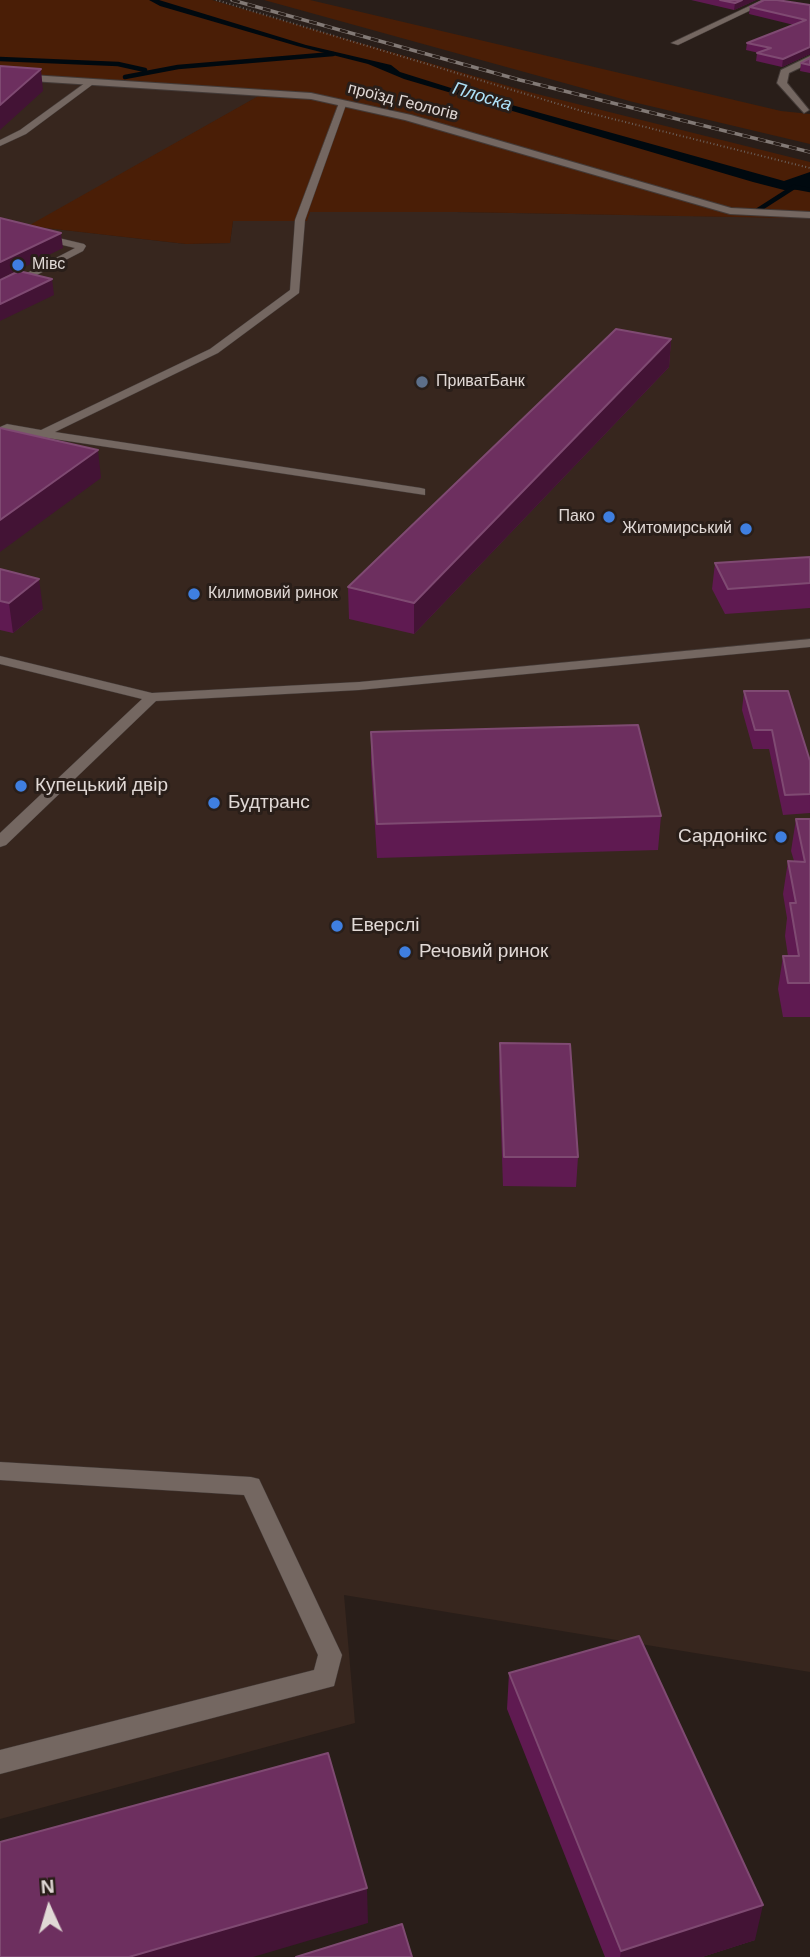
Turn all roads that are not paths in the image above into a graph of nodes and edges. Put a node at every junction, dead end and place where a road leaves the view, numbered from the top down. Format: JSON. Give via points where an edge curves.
{"nodes":[{"id":1,"x":771,"y":1,"type":"edge"},
{"id":2,"x":676,"y":43,"type":"dead end"},
{"id":3,"x":810,"y":59,"type":"edge"},
{"id":4,"x":0,"y":76,"type":"edge"},
{"id":5,"x":92,"y":82,"type":"junction"},
{"id":6,"x":343,"y":102,"type":"junction"},
{"id":7,"x":804,"y":110,"type":"dead end"},
{"id":8,"x":0,"y":144,"type":"edge"},
{"id":9,"x":810,"y":215,"type":"edge"},
{"id":10,"x":0,"y":227,"type":"edge"},
{"id":11,"x":0,"y":290,"type":"edge"},
{"id":12,"x":0,"y":431,"type":"edge"},
{"id":13,"x":43,"y":433,"type":"junction"},
{"id":14,"x":421,"y":492,"type":"dead end"},
{"id":15,"x":810,"y":643,"type":"edge"},
{"id":16,"x":0,"y":660,"type":"edge"},
{"id":17,"x":152,"y":697,"type":"junction"},
{"id":18,"x":0,"y":842,"type":"edge"},
{"id":19,"x":0,"y":1471,"type":"edge"},
{"id":20,"x":0,"y":1762,"type":"edge"}],
"edges":[{"from":1,"to":2,"type":"lane"},
{"from":3,"to":7,"type":"street","via":[[784,72],[782,83]]},
{"from":4,"to":5,"type":"street","name":"проїзд Геологів"},
{"from":5,"to":6,"type":"street","name":"проїзд Геологів","via":[[265,92]]},
{"from":5,"to":8,"type":"lane"},
{"from":6,"to":9,"type":"street","name":"проїзд Геологів","via":[[730,211]]},
{"from":6,"to":13,"type":"lane","via":[[300,220],[295,291],[214,351]]},
{"from":10,"to":11,"type":"lane","via":[[81,246]]},
{"from":12,"to":13,"type":"lane"},
{"from":13,"to":14,"type":"lane"},
{"from":15,"to":17,"type":"lane","via":[[359,686]]},
{"from":16,"to":17,"type":"lane"},
{"from":17,"to":18,"type":"lane"},
{"from":19,"to":20,"type":"lane","via":[[251,1486],[330,1656],[325,1678]]}]}
